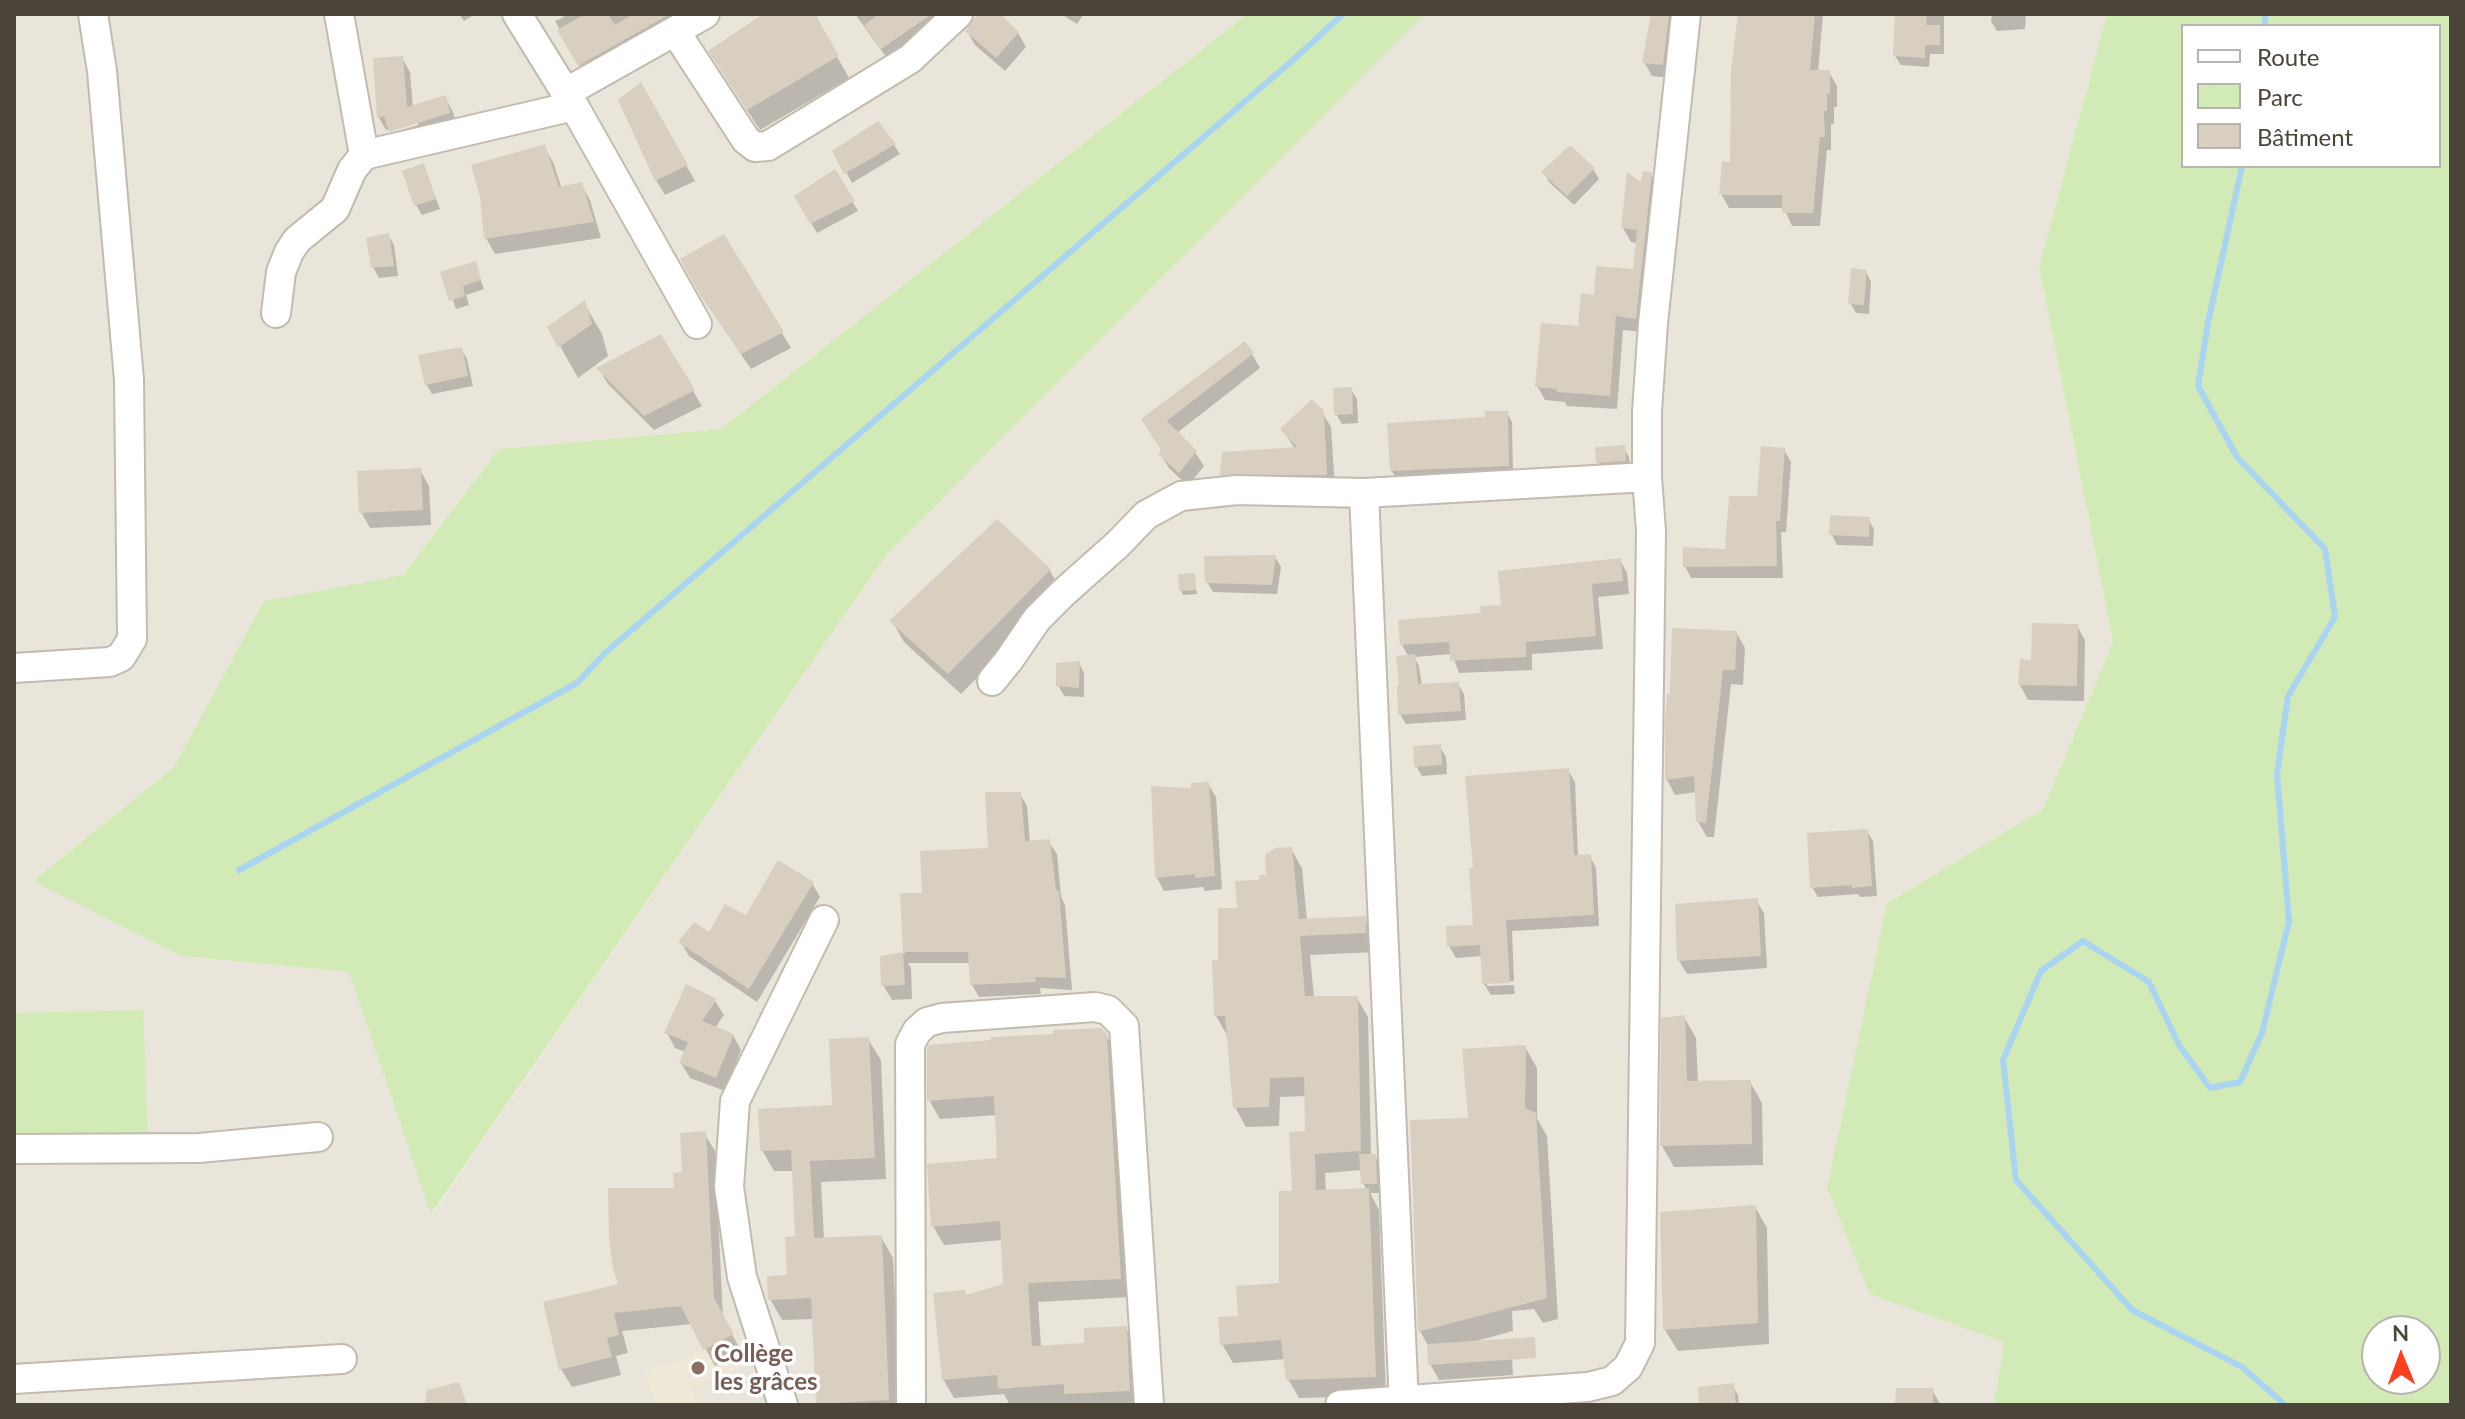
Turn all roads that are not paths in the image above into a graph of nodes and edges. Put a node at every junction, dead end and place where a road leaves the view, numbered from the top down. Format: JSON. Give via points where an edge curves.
{"nodes":[{"id":1,"x":93,"y":14,"type":"edge"},
{"id":2,"x":339,"y":14,"type":"edge"},
{"id":3,"x":517,"y":14,"type":"edge"},
{"id":4,"x":705,"y":14,"type":"edge"},
{"id":5,"x":958,"y":14,"type":"edge"},
{"id":6,"x":1686,"y":14,"type":"edge"},
{"id":7,"x":675,"y":31,"type":"junction"},
{"id":8,"x":570,"y":100,"type":"junction"},
{"id":9,"x":364,"y":155,"type":"junction"},
{"id":10,"x":276,"y":313,"type":"dead end"},
{"id":11,"x":697,"y":324,"type":"dead end"},
{"id":12,"x":1647,"y":477,"type":"junction"},
{"id":13,"x":1364,"y":493,"type":"junction"},
{"id":14,"x":14,"y":668,"type":"edge"},
{"id":15,"x":992,"y":681,"type":"dead end"},
{"id":16,"x":824,"y":920,"type":"dead end"},
{"id":17,"x":318,"y":1137,"type":"dead end"},
{"id":18,"x":14,"y":1149,"type":"edge"},
{"id":19,"x":342,"y":1359,"type":"dead end"},
{"id":20,"x":14,"y":1379,"type":"edge"},
{"id":21,"x":1404,"y":1404,"type":"edge"},
{"id":22,"x":783,"y":1405,"type":"edge"},
{"id":23,"x":911,"y":1405,"type":"edge"},
{"id":24,"x":1149,"y":1405,"type":"edge"},
{"id":25,"x":1340,"y":1405,"type":"edge"}],
"edges":[{"from":1,"to":14,"type":"street","via":[[129,380],[132,639],[121,657],[110,662]]},
{"from":2,"to":9,"type":"street"},
{"from":3,"to":8,"type":"street"},
{"from":4,"to":7,"type":"street"},
{"from":5,"to":7,"type":"street","via":[[910,59],[768,146],[755,147]]},
{"from":6,"to":12,"type":"street","via":[[1653,323]]},
{"from":7,"to":8,"type":"street"},
{"from":8,"to":9,"type":"street"},
{"from":8,"to":11,"type":"street"},
{"from":9,"to":10,"type":"street","via":[[335,209],[289,252]]},
{"from":12,"to":13,"type":"street"},
{"from":12,"to":21,"type":"street","via":[[1651,531],[1640,1343],[1628,1367],[1612,1381]]},
{"from":13,"to":15,"type":"street","via":[[1237,490],[1181,496],[1146,515],[1062,594]]},
{"from":13,"to":21,"type":"street"},
{"from":16,"to":22,"type":"street","via":[[735,1101],[729,1187],[742,1277]]},
{"from":17,"to":18,"type":"street","via":[[199,1148]]},
{"from":19,"to":20,"type":"street"},
{"from":21,"to":25,"type":"street"},
{"from":23,"to":24,"type":"street","via":[[910,1044],[927,1022],[942,1018],[1095,1007],[1108,1010],[1124,1026]]}]}
